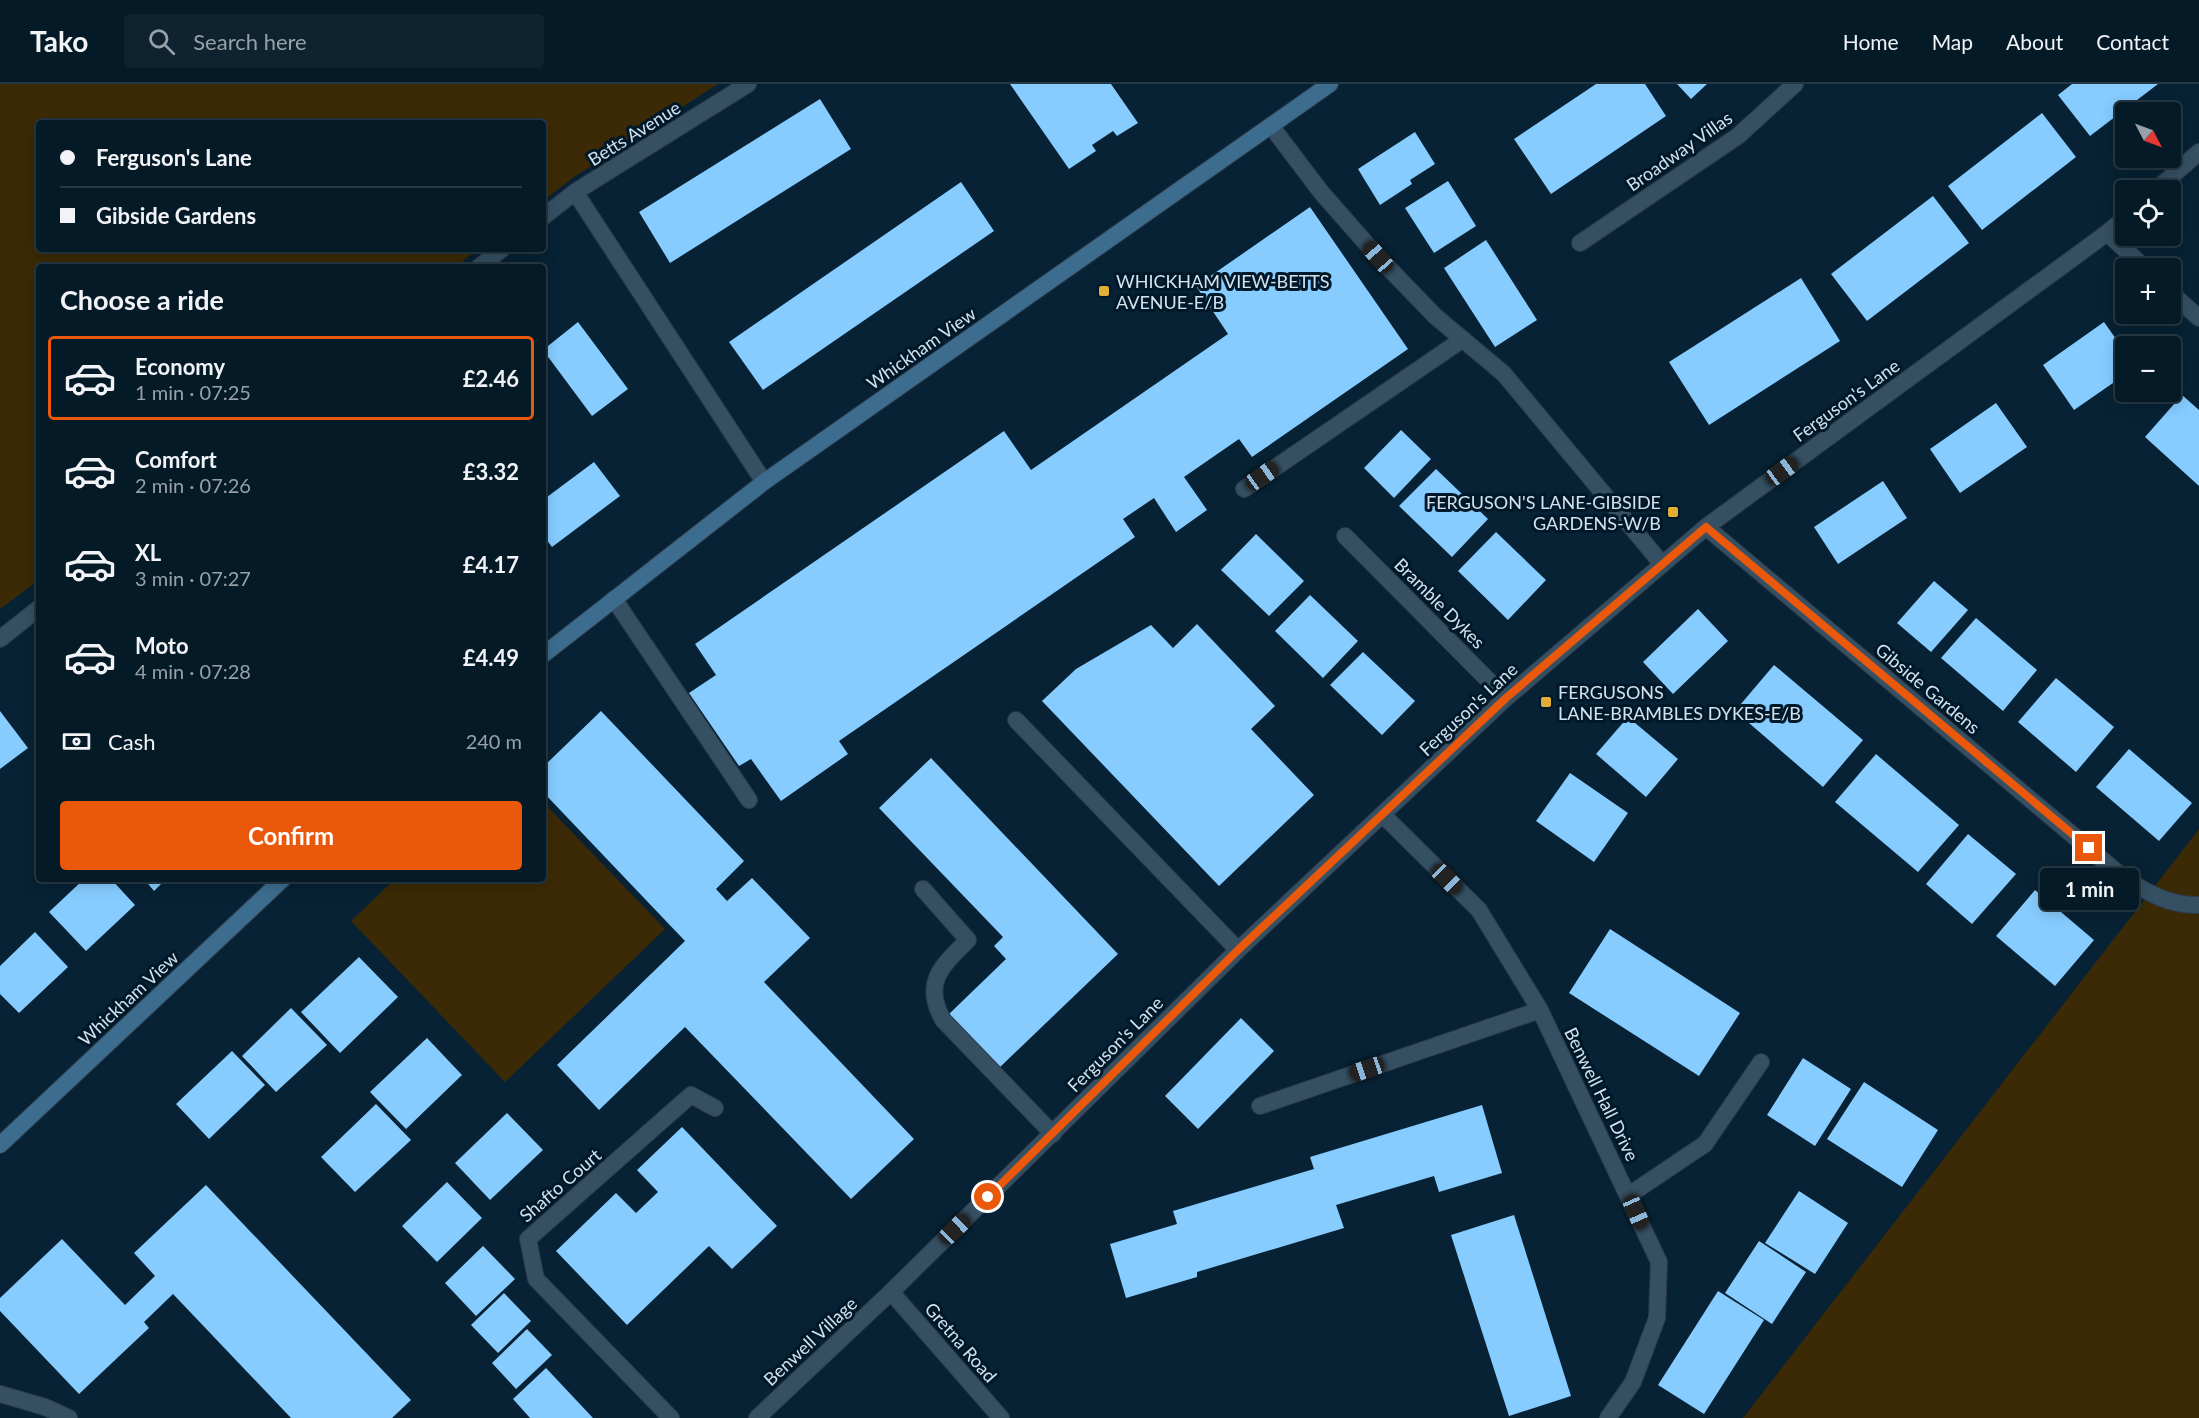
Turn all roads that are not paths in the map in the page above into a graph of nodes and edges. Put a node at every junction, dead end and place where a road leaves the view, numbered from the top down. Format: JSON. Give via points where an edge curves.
{"nodes":[{"id":1,"x":748,"y":84,"type":"edge"},
{"id":2,"x":1330,"y":84,"type":"edge"},
{"id":3,"x":1795,"y":84,"type":"edge"},
{"id":4,"x":1271,"y":126,"type":"junction"},
{"id":5,"x":2199,"y":152,"type":"edge"},
{"id":6,"x":2167,"y":180,"type":"edge"},
{"id":7,"x":575,"y":192,"type":"junction"},
{"id":8,"x":546,"y":216,"type":"edge"},
{"id":9,"x":2115,"y":226,"type":"edge"},
{"id":10,"x":2107,"y":233,"type":"junction"},
{"id":11,"x":1580,"y":243,"type":"dead end"},
{"id":12,"x":498,"y":252,"type":"edge"},
{"id":13,"x":2134,"y":258,"type":"edge"},
{"id":14,"x":483,"y":264,"type":"edge"},
{"id":15,"x":2181,"y":302,"type":"edge"},
{"id":16,"x":2199,"y":318,"type":"edge"},
{"id":17,"x":1463,"y":339,"type":"junction"},
{"id":18,"x":764,"y":482,"type":"junction"},
{"id":19,"x":1244,"y":489,"type":"dead end"},
{"id":20,"x":1706,"y":527,"type":"junction"},
{"id":21,"x":1346,"y":536,"type":"dead end"},
{"id":22,"x":1662,"y":564,"type":"junction"},
{"id":23,"x":614,"y":599,"type":"junction"},
{"id":24,"x":36,"y":610,"type":"edge"},
{"id":25,"x":0,"y":639,"type":"edge"},
{"id":26,"x":546,"y":653,"type":"edge"},
{"id":27,"x":1506,"y":698,"type":"junction"},
{"id":28,"x":1016,"y":720,"type":"dead end"},
{"id":29,"x":749,"y":800,"type":"dead end"},
{"id":30,"x":1384,"y":816,"type":"junction"},
{"id":31,"x":280,"y":882,"type":"edge"},
{"id":32,"x":923,"y":889,"type":"dead end"},
{"id":33,"x":2199,"y":905,"type":"edge"},
{"id":34,"x":1238,"y":950,"type":"junction"},
{"id":35,"x":1540,"y":1010,"type":"junction"},
{"id":36,"x":1761,"y":1062,"type":"dead end"},
{"id":37,"x":1260,"y":1106,"type":"dead end"},
{"id":38,"x":715,"y":1108,"type":"dead end"},
{"id":39,"x":1053,"y":1134,"type":"junction"},
{"id":40,"x":0,"y":1145,"type":"edge"},
{"id":41,"x":1629,"y":1195,"type":"junction"},
{"id":42,"x":891,"y":1293,"type":"junction"},
{"id":43,"x":0,"y":1394,"type":"edge"},
{"id":44,"x":69,"y":1418,"type":"edge"},
{"id":45,"x":671,"y":1418,"type":"edge"},
{"id":46,"x":757,"y":1418,"type":"edge"},
{"id":47,"x":1002,"y":1418,"type":"edge"},
{"id":48,"x":1608,"y":1418,"type":"edge"}],
"edges":[{"from":1,"to":7,"type":"street","name":"Betts Avenue"},
{"from":2,"to":4,"type":"main road","name":"Whickham View"},
{"from":3,"to":11,"type":"street","name":"Broadway Villas","via":[[1738,136]]},
{"from":4,"to":17,"type":"street","via":[[1321,192],[1378,257]]},
{"from":4,"to":18,"type":"main road","name":"Whickham View"},
{"from":5,"to":6,"type":"street"},
{"from":7,"to":8,"type":"street","name":"Betts Avenue"},
{"from":7,"to":18,"type":"street"},
{"from":9,"to":10,"type":"street","name":"Ferguson's Lane"},
{"from":10,"to":13,"type":"street"},
{"from":10,"to":20,"type":"street","name":"Ferguson's Lane"},
{"from":12,"to":14,"type":"street"},
{"from":15,"to":16,"type":"street"},
{"from":17,"to":19,"type":"street"},
{"from":17,"to":22,"type":"street","via":[[1504,374]]},
{"from":18,"to":23,"type":"main road","name":"Whickham View"},
{"from":20,"to":22,"type":"street","name":"Ferguson's Lane"},
{"from":20,"to":33,"type":"street","name":"Gibside Gardens","via":[[2125,879],[2154,896],[2186,906]]},
{"from":21,"to":27,"type":"street","name":"Bramble Dykes"},
{"from":22,"to":27,"type":"street","name":"Ferguson's Lane"},
{"from":23,"to":26,"type":"main road","name":"Whickham View"},
{"from":23,"to":29,"type":"street"},
{"from":24,"to":25,"type":"street"},
{"from":27,"to":30,"type":"street","name":"Ferguson's Lane"},
{"from":28,"to":34,"type":"street"},
{"from":30,"to":34,"type":"street","name":"Ferguson's Lane"},
{"from":30,"to":35,"type":"street","name":"Benwell Hall Drive","via":[[1479,910]]},
{"from":31,"to":40,"type":"main road","name":"Whickham View"},
{"from":32,"to":39,"type":"street","via":[[968,940],[941,967],[934,1002],[943,1020]]},
{"from":34,"to":39,"type":"street","name":"Ferguson's Lane"},
{"from":35,"to":37,"type":"street"},
{"from":35,"to":41,"type":"street","name":"Benwell Hall Drive"},
{"from":36,"to":41,"type":"street","name":"Benwell Hall Drive","via":[[1705,1144]]},
{"from":38,"to":45,"type":"street","name":"Shafto Court","via":[[691,1095],[528,1239],[536,1279]]},
{"from":39,"to":42,"type":"street","name":"Ferguson's Lane"},
{"from":41,"to":48,"type":"street","name":"Benwell Hall Drive","via":[[1659,1262],[1657,1318],[1633,1382]]},
{"from":42,"to":46,"type":"street","name":"Benwell Village"},
{"from":42,"to":47,"type":"street","name":"Gretna Road"},
{"from":43,"to":44,"type":"street"}]}
